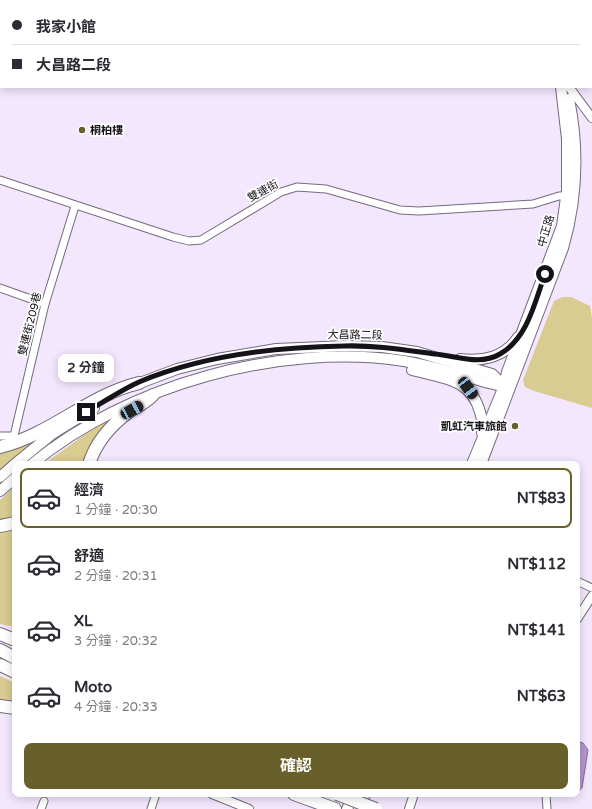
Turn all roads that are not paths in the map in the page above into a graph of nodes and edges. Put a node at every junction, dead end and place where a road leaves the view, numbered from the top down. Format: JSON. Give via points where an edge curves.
{"nodes":[{"id":1,"x":561,"y":88,"type":"edge"},
{"id":2,"x":568,"y":88,"type":"edge"},
{"id":3,"x":569,"y":88,"type":"edge"},
{"id":4,"x":592,"y":118,"type":"edge"},
{"id":5,"x":0,"y":180,"type":"edge"},
{"id":6,"x":570,"y":196,"type":"junction"},
{"id":7,"x":75,"y":206,"type":"junction"},
{"id":8,"x":0,"y":288,"type":"edge"},
{"id":9,"x":45,"y":304,"type":"junction"},
{"id":10,"x":525,"y":327,"type":"junction"},
{"id":11,"x":417,"y":352,"type":"junction"},
{"id":12,"x":365,"y":358,"type":"junction"},
{"id":13,"x":139,"y":382,"type":"junction"},
{"id":14,"x":504,"y":386,"type":"junction"},
{"id":15,"x":153,"y":395,"type":"junction"},
{"id":16,"x":0,"y":436,"type":"edge"},
{"id":17,"x":0,"y":447,"type":"edge"},
{"id":18,"x":478,"y":450,"type":"junction"},
{"id":19,"x":19,"y":461,"type":"edge"},
{"id":20,"x":36,"y":461,"type":"edge"},
{"id":21,"x":90,"y":461,"type":"edge"},
{"id":22,"x":473,"y":461,"type":"edge"},
{"id":23,"x":482,"y":461,"type":"edge"},
{"id":24,"x":12,"y":467,"type":"edge"},
{"id":25,"x":0,"y":477,"type":"edge"},
{"id":26,"x":12,"y":481,"type":"edge"},
{"id":27,"x":0,"y":491,"type":"edge"},
{"id":28,"x":12,"y":524,"type":"edge"},
{"id":29,"x":0,"y":526,"type":"edge"},
{"id":30,"x":580,"y":582,"type":"edge"},
{"id":31,"x":592,"y":588,"type":"edge"},
{"id":32,"x":592,"y":596,"type":"edge"},
{"id":33,"x":580,"y":614,"type":"edge"},
{"id":34,"x":0,"y":630,"type":"edge"},
{"id":35,"x":12,"y":631,"type":"edge"},
{"id":36,"x":0,"y":634,"type":"edge"},
{"id":37,"x":12,"y":639,"type":"edge"},
{"id":38,"x":0,"y":650,"type":"edge"},
{"id":39,"x":12,"y":656,"type":"edge"},
{"id":40,"x":0,"y":665,"type":"edge"},
{"id":41,"x":12,"y":671,"type":"edge"},
{"id":42,"x":0,"y":706,"type":"edge"},
{"id":43,"x":12,"y":708,"type":"edge"},
{"id":44,"x":155,"y":797,"type":"edge"},
{"id":45,"x":219,"y":797,"type":"edge"},
{"id":46,"x":315,"y":797,"type":"edge"},
{"id":47,"x":363,"y":797,"type":"edge"},
{"id":48,"x":413,"y":797,"type":"edge"},
{"id":49,"x":546,"y":797,"type":"edge"},
{"id":50,"x":44,"y":801,"type":"dead end"},
{"id":51,"x":343,"y":801,"type":"edge"},
{"id":52,"x":41,"y":809,"type":"edge"},
{"id":53,"x":151,"y":809,"type":"edge"},
{"id":54,"x":249,"y":809,"type":"edge"},
{"id":55,"x":376,"y":809,"type":"edge"},
{"id":56,"x":409,"y":809,"type":"edge"},
{"id":57,"x":547,"y":809,"type":"edge"}],
"edges":[{"from":1,"to":6,"type":"main road","name":"中正路"},
{"from":2,"to":6,"type":"main road","name":"中正路","via":[[575,141]]},
{"from":3,"to":4,"type":"street"},
{"from":5,"to":7,"type":"street","name":"雙連街"},
{"from":6,"to":7,"type":"street","name":"雙連街","via":[[533,204],[419,211],[400,210],[326,189],[297,187],[281,192],[201,240],[189,241]]},
{"from":6,"to":10,"type":"main road","name":"中正路","via":[[555,247]]},
{"from":6,"to":23,"type":"main road","name":"中正路","via":[[569,227],[563,248]]},
{"from":7,"to":9,"type":"street","name":"雙連街209巷"},
{"from":8,"to":9,"type":"street"},
{"from":9,"to":16,"type":"street","name":"雙連街209巷","via":[[14,436]]},
{"from":10,"to":11,"type":"main road","via":[[511,346],[501,354],[486,359],[462,360]]},
{"from":10,"to":14,"type":"main road","name":"中正路"},
{"from":11,"to":13,"type":"main road","name":"大昌路二段","via":[[382,347],[346,346],[276,349],[210,361]]},
{"from":11,"to":14,"type":"main road","name":"大昌路二段","via":[[492,374]]},
{"from":12,"to":14,"type":"main road","name":"大昌路二段","via":[[403,361]]},
{"from":12,"to":15,"type":"main road","name":"大昌路二段","via":[[293,358],[256,364],[207,376]]},
{"from":12,"to":18,"type":"main road","via":[[445,378],[468,388],[478,402],[481,416],[483,430]]},
{"from":13,"to":17,"type":"highway","via":[[124,386],[26,438]]},
{"from":13,"to":19,"type":"main road","name":"大昌路二段","via":[[52,434]]},
{"from":14,"to":18,"type":"main road","name":"中正路"},
{"from":15,"to":20,"type":"main road","name":"大昌路二段","via":[[91,422]]},
{"from":15,"to":21,"type":"highway","via":[[114,425],[97,446]]},
{"from":18,"to":22,"type":"main road","name":"中正路"},
{"from":24,"to":25,"type":"main road","name":"大昌路二段"},
{"from":26,"to":27,"type":"main road"},
{"from":28,"to":29,"type":"highway"},
{"from":30,"to":31,"type":"street"},
{"from":32,"to":33,"type":"street"},
{"from":34,"to":35,"type":"highway"},
{"from":36,"to":37,"type":"highway"},
{"from":38,"to":39,"type":"highway"},
{"from":40,"to":41,"type":"highway"},
{"from":42,"to":43,"type":"highway"},
{"from":44,"to":53,"type":"street"},
{"from":45,"to":54,"type":"street"},
{"from":46,"to":51,"type":"highway"},
{"from":47,"to":51,"type":"street","via":[[357,801]]},
{"from":48,"to":56,"type":"street"},
{"from":49,"to":57,"type":"street"},
{"from":50,"to":52,"type":"street"},
{"from":51,"to":55,"type":"highway","bridge":true}]}
